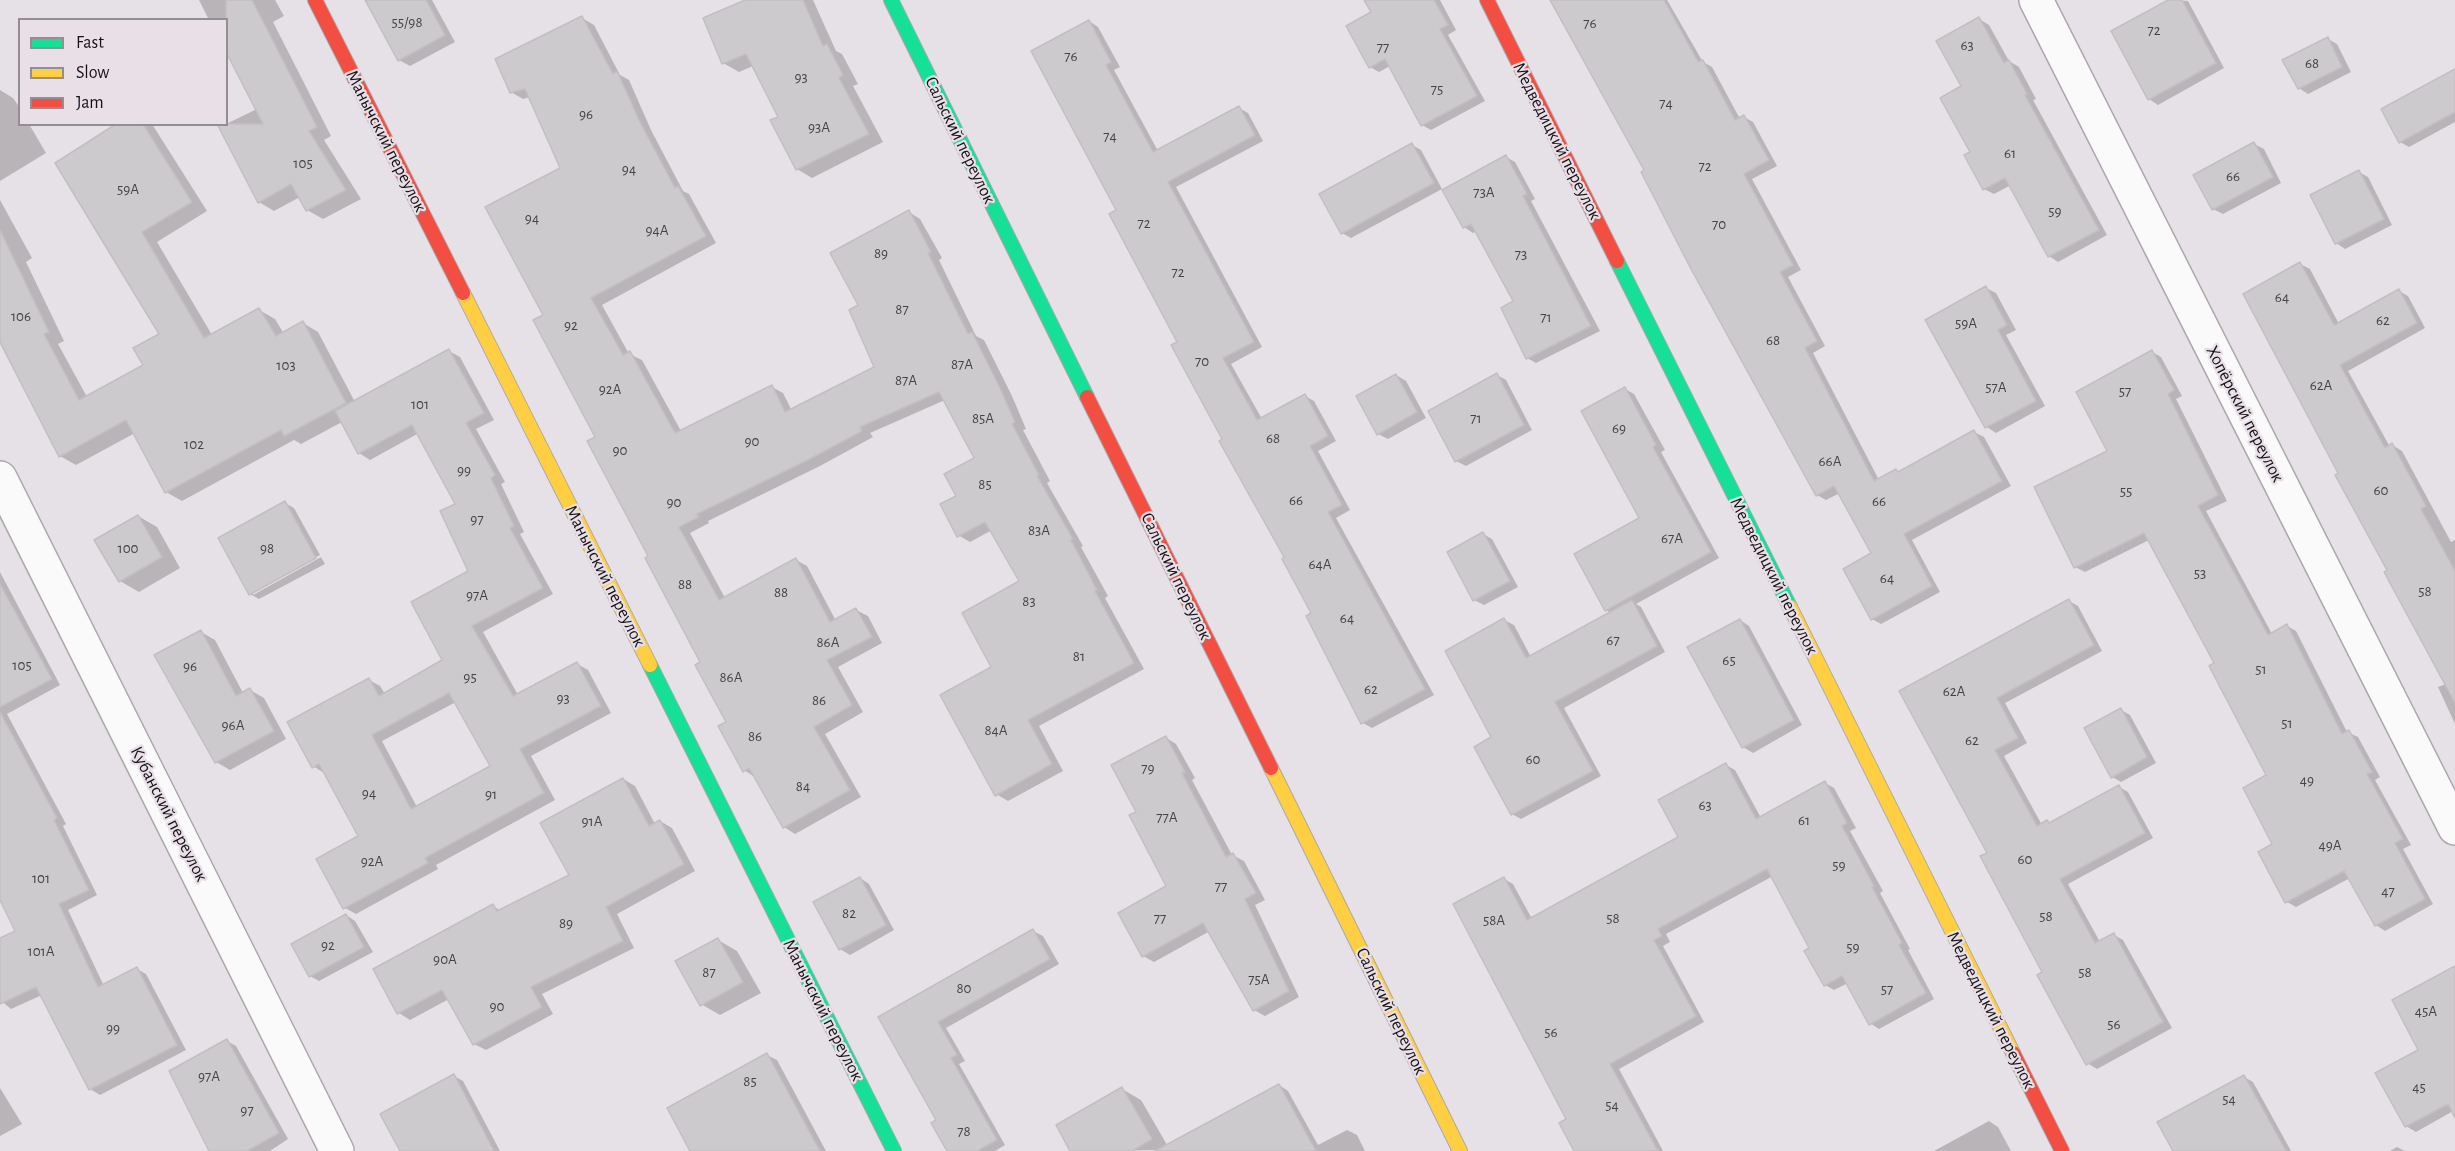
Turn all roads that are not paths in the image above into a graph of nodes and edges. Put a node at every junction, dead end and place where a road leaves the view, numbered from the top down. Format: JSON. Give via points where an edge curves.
{"nodes":[{"id":1,"x":315,"y":0,"type":"edge"},
{"id":2,"x":891,"y":0,"type":"edge"},
{"id":3,"x":1487,"y":0,"type":"edge"},
{"id":4,"x":2036,"y":0,"type":"edge"},
{"id":5,"x":0,"y":478,"type":"edge"},
{"id":6,"x":2455,"y":828,"type":"edge"},
{"id":7,"x":337,"y":1151,"type":"edge"},
{"id":8,"x":894,"y":1151,"type":"edge"},
{"id":9,"x":1460,"y":1151,"type":"edge"},
{"id":10,"x":2062,"y":1151,"type":"edge"}],
"edges":[{"from":1,"to":8,"type":"street","name":"Манычский переулок"},
{"from":2,"to":9,"type":"street","name":"Сальский переулок"},
{"from":3,"to":10,"type":"street","name":"Медведицкий переулок"},
{"from":4,"to":6,"type":"street","name":"Хопёрский переулок"},
{"from":5,"to":7,"type":"street","name":"Кубанский переулок"}]}
